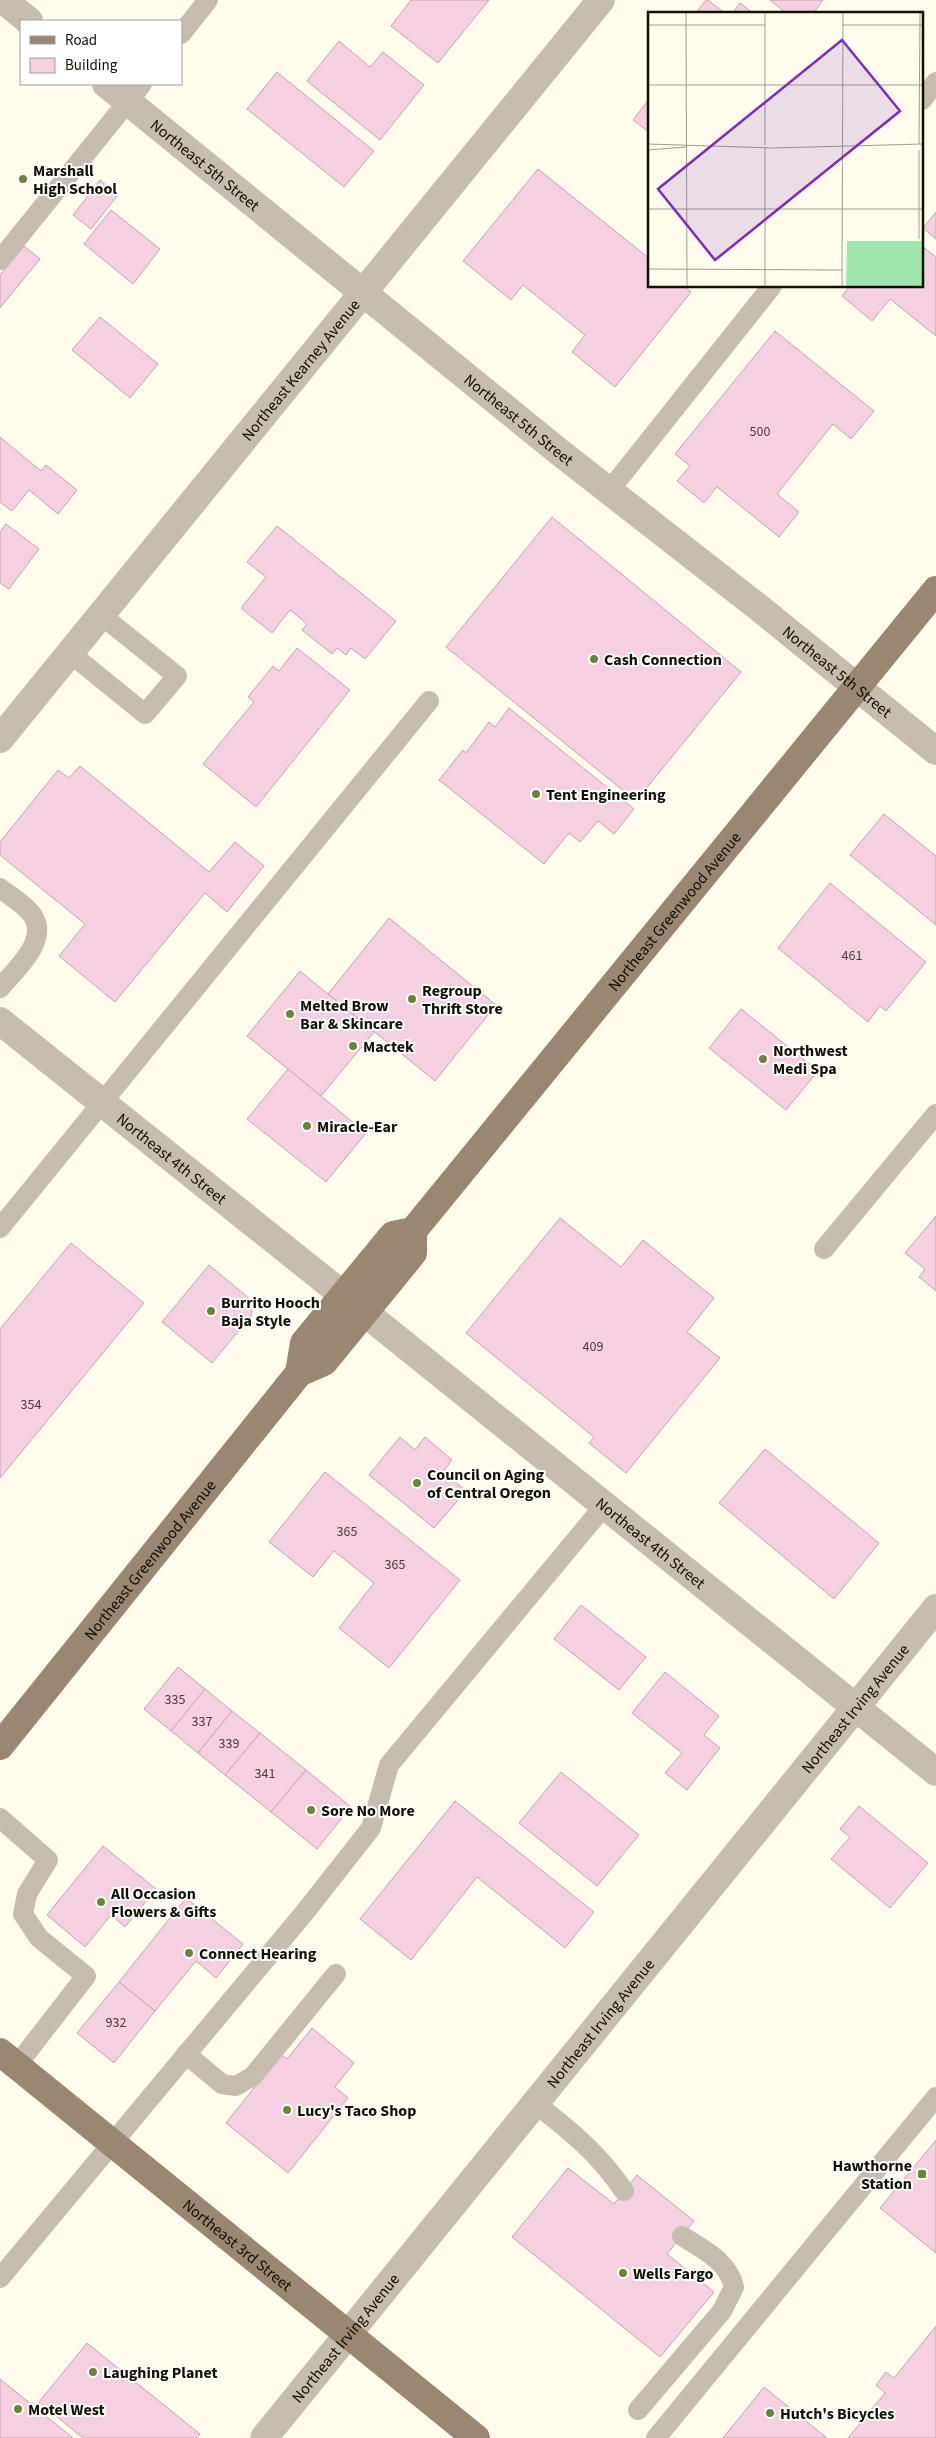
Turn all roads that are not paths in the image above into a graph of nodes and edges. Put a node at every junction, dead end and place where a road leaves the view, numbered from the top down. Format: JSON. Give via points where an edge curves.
{"nodes":[{"id":1,"x":3,"y":0,"type":"edge"},
{"id":2,"x":208,"y":0,"type":"edge"},
{"id":3,"x":601,"y":0,"type":"edge"},
{"id":4,"x":28,"y":20,"type":"edge"},
{"id":5,"x":182,"y":33,"type":"edge"},
{"id":6,"x":936,"y":82,"type":"edge"},
{"id":7,"x":109,"y":85,"type":"edge"},
{"id":8,"x":135,"y":93,"type":"edge"},
{"id":9,"x":924,"y":97,"type":"edge"},
{"id":10,"x":0,"y":260,"type":"edge"},
{"id":11,"x":770,"y":288,"type":"edge"},
{"id":12,"x":364,"y":293,"type":"junction"},
{"id":13,"x":609,"y":490,"type":"junction"},
{"id":14,"x":936,"y":590,"type":"edge"},
{"id":15,"x":101,"y":615,"type":"junction"},
{"id":16,"x":70,"y":653,"type":"junction"},
{"id":17,"x":857,"y":688,"type":"junction"},
{"id":18,"x":429,"y":701,"type":"dead end"},
{"id":19,"x":0,"y":739,"type":"edge"},
{"id":20,"x":936,"y":751,"type":"edge"},
{"id":21,"x":0,"y":888,"type":"edge"},
{"id":22,"x":0,"y":988,"type":"edge"},
{"id":23,"x":0,"y":1022,"type":"edge"},
{"id":24,"x":102,"y":1102,"type":"junction"},
{"id":25,"x":936,"y":1114,"type":"edge"},
{"id":26,"x":0,"y":1228,"type":"edge"},
{"id":27,"x":413,"y":1231,"type":"junction"},
{"id":28,"x":824,"y":1249,"type":"dead end"},
{"id":29,"x":343,"y":1295,"type":"junction"},
{"id":30,"x":364,"y":1312,"type":"junction"},
{"id":31,"x":299,"y":1373,"type":"junction"},
{"id":32,"x":604,"y":1506,"type":"junction"},
{"id":33,"x":936,"y":1608,"type":"edge"},
{"id":34,"x":855,"y":1709,"type":"junction"},
{"id":35,"x":0,"y":1746,"type":"edge"},
{"id":36,"x":936,"y":1772,"type":"edge"},
{"id":37,"x":0,"y":1818,"type":"edge"},
{"id":38,"x":336,"y":1974,"type":"dead end"},
{"id":39,"x":186,"y":2054,"type":"junction"},
{"id":40,"x":8,"y":2058,"type":"edge"},
{"id":41,"x":936,"y":2097,"type":"edge"},
{"id":42,"x":536,"y":2104,"type":"junction"},
{"id":43,"x":112,"y":2142,"type":"junction"},
{"id":44,"x":624,"y":2191,"type":"dead end"},
{"id":45,"x":682,"y":2236,"type":"dead end"},
{"id":46,"x":0,"y":2278,"type":"edge"},
{"id":47,"x":349,"y":2335,"type":"junction"},
{"id":48,"x":638,"y":2410,"type":"dead end"},
{"id":49,"x":264,"y":2438,"type":"edge"},
{"id":50,"x":476,"y":2438,"type":"edge"},
{"id":51,"x":656,"y":2438,"type":"edge"}],
"edges":[{"from":1,"to":4,"type":"street"},
{"from":2,"to":5,"type":"lane"},
{"from":3,"to":12,"type":"street","name":"Northeast Kearney Avenue"},
{"from":6,"to":9,"type":"lane"},
{"from":7,"to":8,"type":"street","name":"Northeast 5th Street"},
{"from":8,"to":10,"type":"lane"},
{"from":8,"to":12,"type":"street","name":"Northeast 5th Street"},
{"from":11,"to":13,"type":"lane"},
{"from":12,"to":13,"type":"street","name":"Northeast 5th Street"},
{"from":12,"to":15,"type":"street","name":"Northeast Kearney Avenue"},
{"from":13,"to":17,"type":"street","name":"Northeast 5th Street"},
{"from":14,"to":17,"type":"main road","name":"Northeast Greenwood Avenue"},
{"from":15,"to":16,"type":"street","name":"Northeast Kearney Avenue"},
{"from":15,"to":16,"type":"lane","via":[[177,676],[145,714]]},
{"from":16,"to":19,"type":"street","name":"Northeast Kearney Avenue"},
{"from":17,"to":20,"type":"street","name":"Northeast 5th Street"},
{"from":17,"to":27,"type":"main road","name":"Northeast Greenwood Avenue"},
{"from":18,"to":24,"type":"lane"},
{"from":21,"to":22,"type":"lane","via":[[33,915],[39,929],[34,944]]},
{"from":23,"to":24,"type":"street","name":"Northeast 4th Street"},
{"from":24,"to":26,"type":"lane"},
{"from":24,"to":29,"type":"street","name":"Northeast 4th Street"},
{"from":25,"to":28,"type":"lane"},
{"from":27,"to":29,"type":"main road","name":"Northeast Greenwood Avenue","via":[[393,1235]]},
{"from":27,"to":30,"type":"main road","name":"Northeast Greenwood Avenue","via":[[413,1253]]},
{"from":29,"to":31,"type":"main road","name":"Northeast Greenwood Avenue","via":[[304,1343]]},
{"from":30,"to":31,"type":"main road","name":"Northeast Greenwood Avenue","via":[[324,1362]]},
{"from":30,"to":32,"type":"street","name":"Northeast 4th Street"},
{"from":31,"to":35,"type":"main road","name":"Northeast Greenwood Avenue"},
{"from":32,"to":34,"type":"street","name":"Northeast 4th Street"},
{"from":32,"to":39,"type":"lane","via":[[389,1765],[372,1828]]},
{"from":33,"to":34,"type":"street","name":"Northeast Irving Avenue"},
{"from":34,"to":36,"type":"street","name":"Northeast 4th Street"},
{"from":34,"to":42,"type":"street","name":"Northeast Irving Avenue"},
{"from":37,"to":40,"type":"lane","via":[[48,1860],[28,1894],[23,1914],[39,1938],[86,1976]]},
{"from":38,"to":39,"type":"lane","via":[[253,2076],[236,2086],[222,2084]]},
{"from":39,"to":43,"type":"lane"},
{"from":40,"to":43,"type":"main road","name":"Northeast 3rd Street"},
{"from":41,"to":51,"type":"lane"},
{"from":42,"to":44,"type":"lane","via":[[580,2138],[607,2165]]},
{"from":42,"to":47,"type":"street","name":"Northeast Irving Avenue"},
{"from":43,"to":46,"type":"lane"},
{"from":43,"to":47,"type":"main road","name":"Northeast 3rd Street"},
{"from":45,"to":48,"type":"lane","via":[[720,2261],[731,2276],[734,2287],[722,2311]]},
{"from":47,"to":49,"type":"street","name":"Northeast Irving Avenue"},
{"from":47,"to":50,"type":"main road","name":"Northeast 3rd Street"}]}
